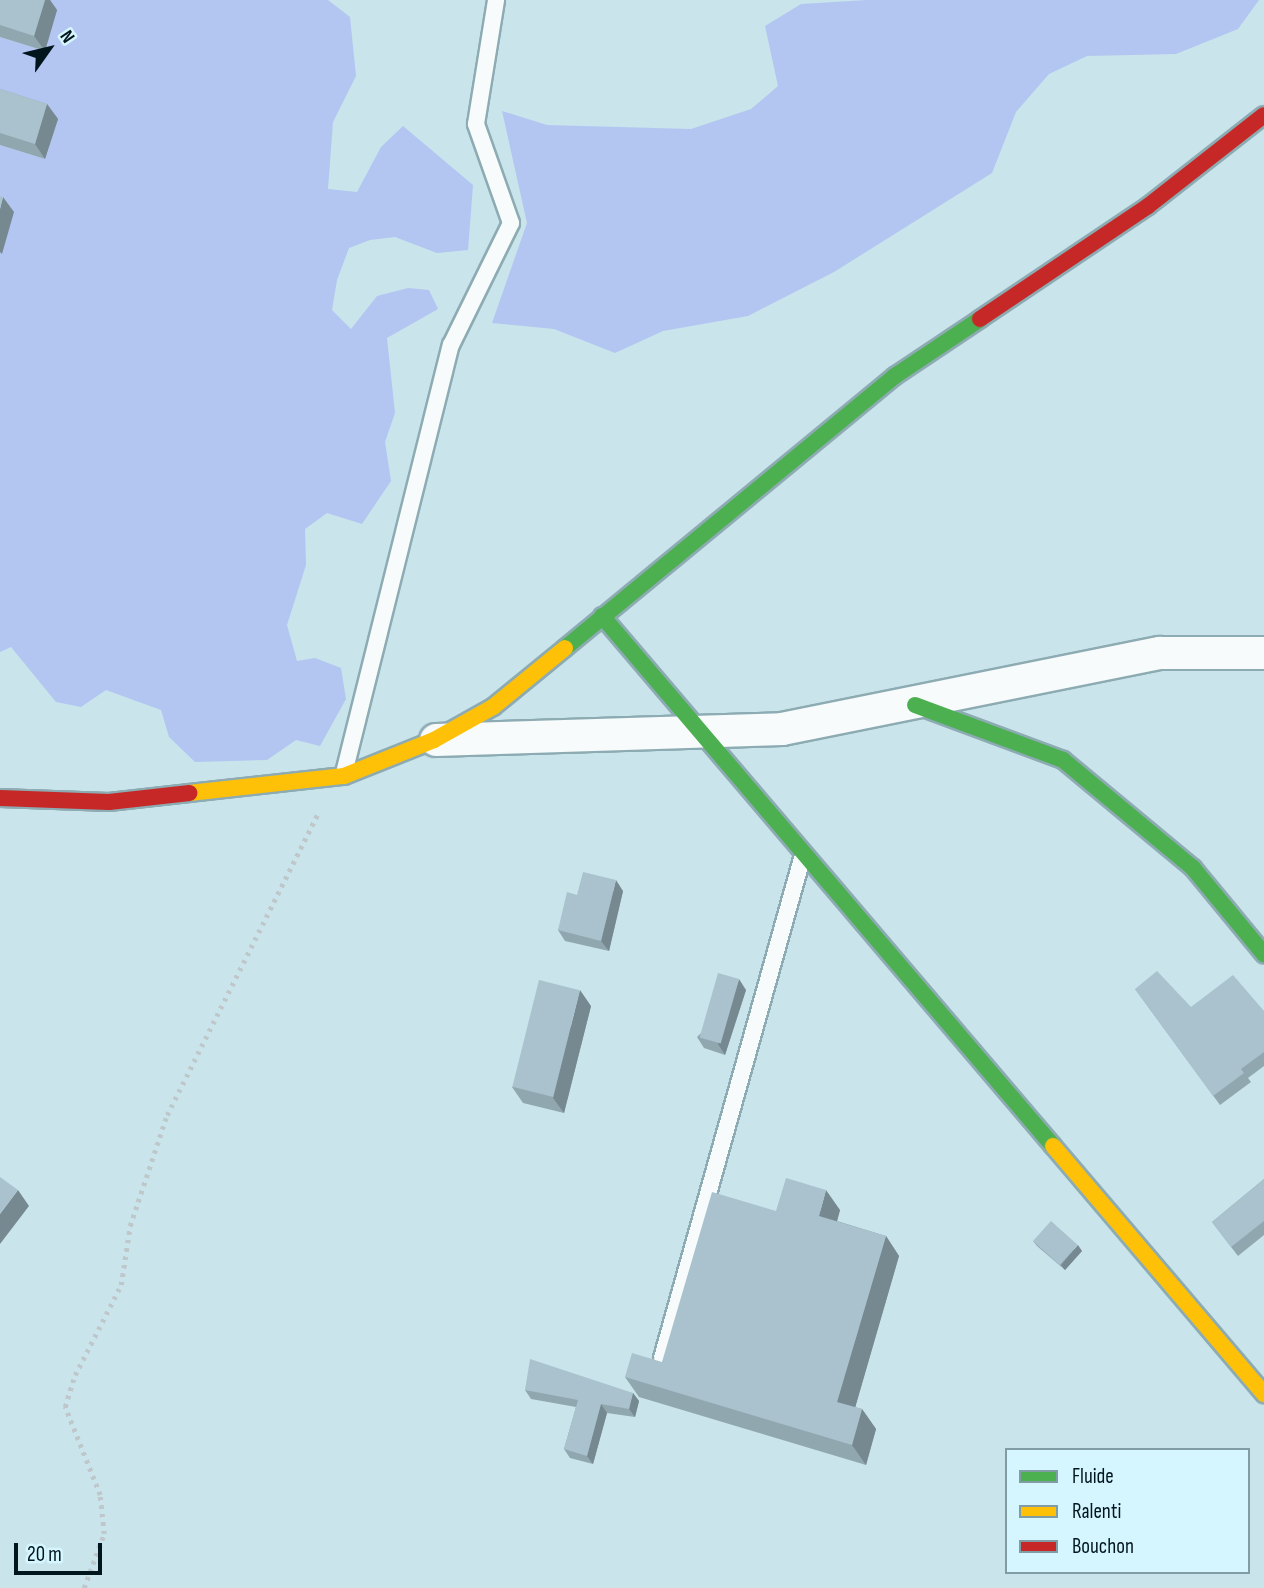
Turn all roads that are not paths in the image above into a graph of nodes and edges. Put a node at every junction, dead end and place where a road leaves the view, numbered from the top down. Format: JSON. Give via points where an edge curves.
{"nodes":[{"id":1,"x":496,"y":0,"type":"edge"},
{"id":2,"x":1264,"y":115,"type":"edge"},
{"id":3,"x":602,"y":616,"type":"junction"},
{"id":4,"x":1264,"y":653,"type":"edge"},
{"id":5,"x":915,"y":705,"type":"junction"},
{"id":6,"x":697,"y":732,"type":"junction"},
{"id":7,"x":434,"y":740,"type":"junction"},
{"id":8,"x":344,"y":776,"type":"junction"},
{"id":9,"x":0,"y":798,"type":"edge"},
{"id":10,"x":803,"y":855,"type":"junction"},
{"id":11,"x":1264,"y":954,"type":"edge"},
{"id":12,"x":662,"y":1358,"type":"edge"},
{"id":13,"x":1264,"y":1394,"type":"edge"}],
"edges":[{"from":1,"to":8,"type":"lane","via":[[476,124],[511,223],[452,345]]},
{"from":2,"to":3,"type":"street","via":[[1148,206],[895,376]]},
{"from":3,"to":6,"type":"street"},
{"from":3,"to":7,"type":"street","via":[[493,707]]},
{"from":4,"to":5,"type":"street","via":[[1160,653]]},
{"from":5,"to":6,"type":"street","via":[[782,729]]},
{"from":5,"to":11,"type":"street","via":[[1063,760],[1193,868]]},
{"from":6,"to":7,"type":"street"},
{"from":6,"to":10,"type":"street"},
{"from":7,"to":8,"type":"street"},
{"from":8,"to":9,"type":"street","via":[[109,802]]},
{"from":10,"to":12,"type":"lane"},
{"from":10,"to":13,"type":"street"}]}
